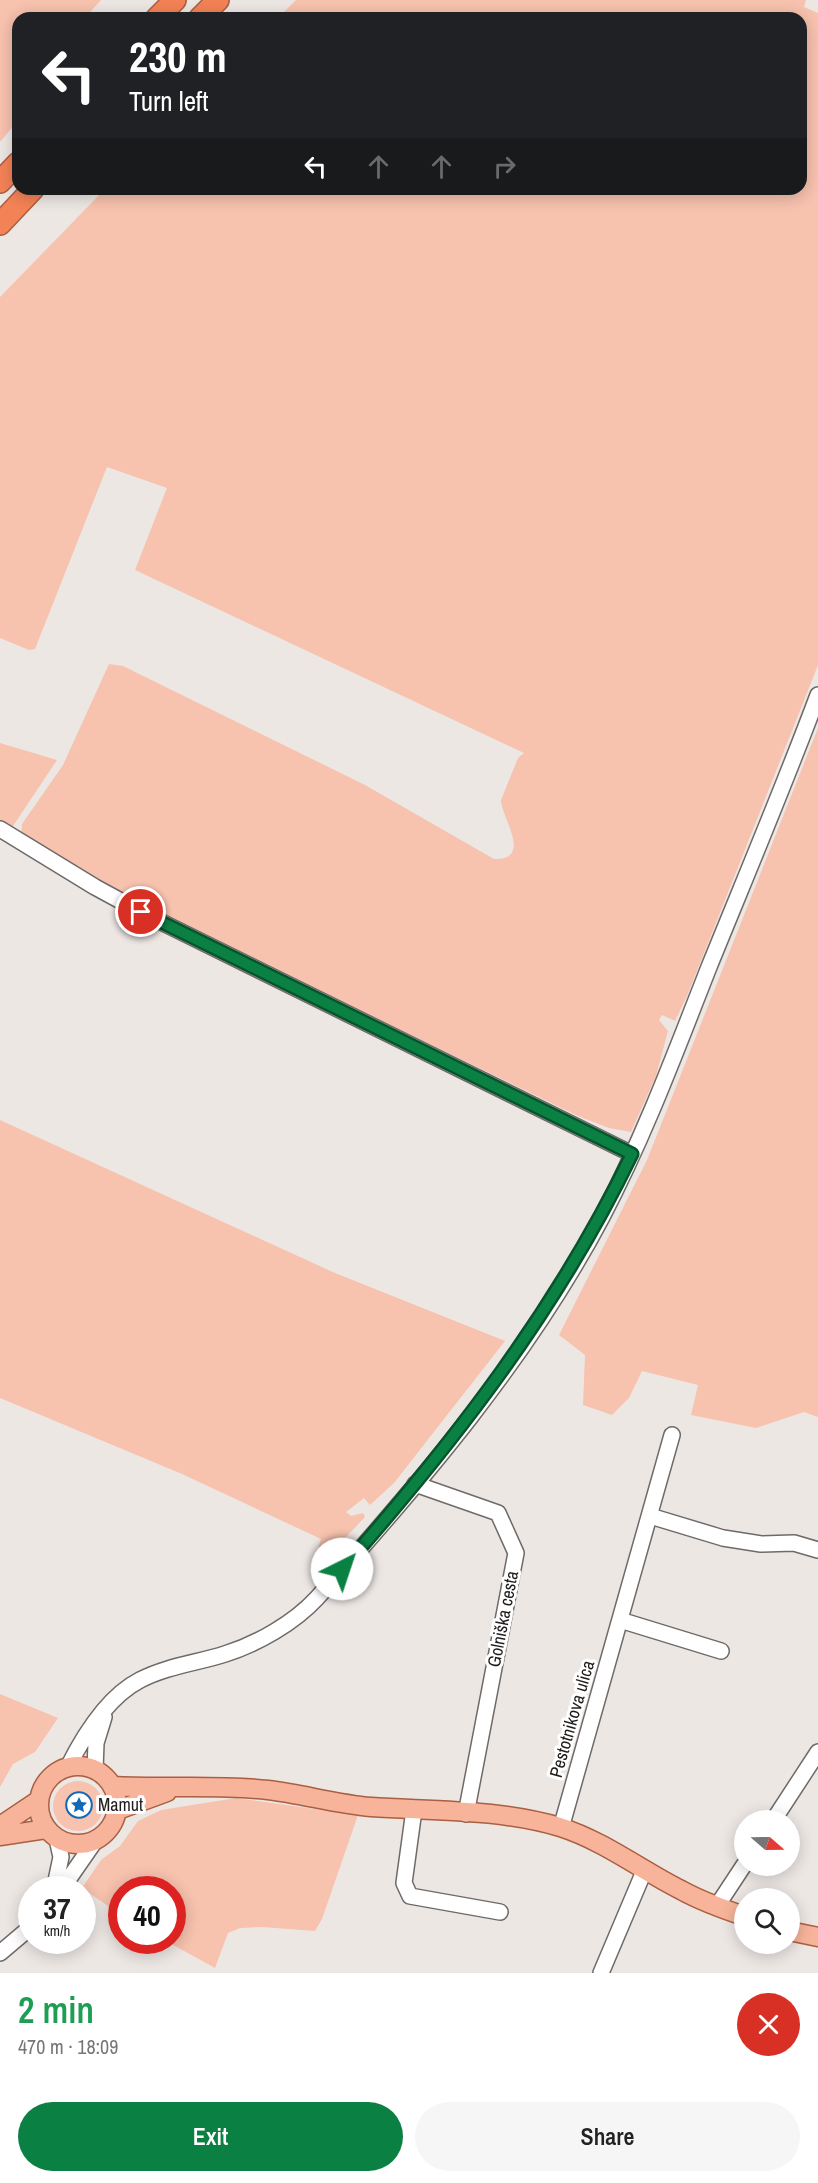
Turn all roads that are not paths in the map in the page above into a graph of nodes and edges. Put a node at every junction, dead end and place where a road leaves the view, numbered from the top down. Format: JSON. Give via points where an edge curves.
{"nodes":[{"id":1,"x":175,"y":0,"type":"edge"},
{"id":2,"x":218,"y":0,"type":"edge"},
{"id":3,"x":163,"y":12,"type":"edge"},
{"id":4,"x":206,"y":12,"type":"edge"},
{"id":5,"x":12,"y":169,"type":"edge"},
{"id":6,"x":0,"y":182,"type":"edge"},
{"id":7,"x":27,"y":195,"type":"edge"},
{"id":8,"x":0,"y":224,"type":"edge"},
{"id":9,"x":818,"y":695,"type":"edge"},
{"id":10,"x":0,"y":829,"type":"edge"},
{"id":11,"x":632,"y":1154,"type":"junction"},
{"id":12,"x":672,"y":1435,"type":"dead end"},
{"id":13,"x":415,"y":1484,"type":"junction"},
{"id":14,"x":650,"y":1515,"type":"junction"},
{"id":15,"x":818,"y":1550,"type":"edge"},
{"id":16,"x":620,"y":1620,"type":"junction"},
{"id":17,"x":720,"y":1651,"type":"dead end"},
{"id":18,"x":106,"y":1709,"type":"junction"},
{"id":19,"x":818,"y":1752,"type":"edge"},
{"id":20,"x":68,"y":1767,"type":"junction"},
{"id":21,"x":95,"y":1770,"type":"junction"},
{"id":22,"x":113,"y":1786,"type":"junction"},
{"id":23,"x":178,"y":1788,"type":"junction"},
{"id":24,"x":39,"y":1800,"type":"junction"},
{"id":25,"x":118,"y":1810,"type":"junction"},
{"id":26,"x":414,"y":1810,"type":"junction"},
{"id":27,"x":780,"y":1810,"type":"edge"},
{"id":28,"x":466,"y":1814,"type":"junction"},
{"id":29,"x":0,"y":1826,"type":"edge"},
{"id":30,"x":561,"y":1828,"type":"junction"},
{"id":31,"x":51,"y":1834,"type":"junction"},
{"id":32,"x":0,"y":1836,"type":"edge"},
{"id":33,"x":95,"y":1841,"type":"junction"},
{"id":34,"x":645,"y":1869,"type":"junction"},
{"id":35,"x":57,"y":1876,"type":"edge"},
{"id":36,"x":71,"y":1876,"type":"edge"},
{"id":37,"x":737,"y":1876,"type":"edge"},
{"id":38,"x":717,"y":1906,"type":"junction"},
{"id":39,"x":501,"y":1912,"type":"dead end"},
{"id":40,"x":734,"y":1912,"type":"edge"},
{"id":41,"x":800,"y":1933,"type":"edge"},
{"id":42,"x":818,"y":1937,"type":"edge"},
{"id":43,"x":18,"y":1938,"type":"edge"},
{"id":44,"x":0,"y":1953,"type":"edge"},
{"id":45,"x":601,"y":1973,"type":"edge"}],
"edges":[{"from":1,"to":3,"type":"highway"},
{"from":2,"to":4,"type":"highway"},
{"from":5,"to":6,"type":"highway"},
{"from":7,"to":8,"type":"highway"},
{"from":9,"to":11,"type":"street"},
{"from":10,"to":11,"type":"street","via":[[141,912]]},
{"from":11,"to":13,"type":"street","via":[[602,1217],[534,1328]]},
{"from":12,"to":14,"type":"street","name":"Pestotnikova ulica"},
{"from":13,"to":18,"type":"street","via":[[313,1602],[275,1631],[247,1647],[139,1680]]},
{"from":13,"to":28,"type":"street","name":"Golniška cesta","via":[[498,1513],[516,1553]]},
{"from":14,"to":15,"type":"street","via":[[723,1538],[761,1544],[794,1543]]},
{"from":14,"to":16,"type":"street","name":"Pestotnikova ulica"},
{"from":16,"to":17,"type":"street"},
{"from":16,"to":30,"type":"street","name":"Pestotnikova ulica"},
{"from":18,"to":20,"type":"street","via":[[84,1737]]},
{"from":18,"to":21,"type":"street","via":[[96,1743]]},
{"from":19,"to":27,"type":"street"},
{"from":20,"to":21,"type":"main road","via":[[82,1765]]},
{"from":20,"to":24,"type":"main road","via":[[54,1774]]},
{"from":21,"to":22,"type":"main road"},
{"from":22,"to":23,"type":"main road"},
{"from":22,"to":25,"type":"main road"},
{"from":23,"to":25,"type":"main road"},
{"from":23,"to":26,"type":"main road","via":[[268,1790]]},
{"from":24,"to":29,"type":"main road"},
{"from":24,"to":31,"type":"main road","via":[[40,1816]]},
{"from":25,"to":33,"type":"main road","via":[[106,1834]]},
{"from":26,"to":28,"type":"main road"},
{"from":26,"to":39,"type":"street","via":[[404,1883],[410,1896]]},
{"from":28,"to":30,"type":"main road"},
{"from":30,"to":34,"type":"main road"},
{"from":31,"to":32,"type":"main road"},
{"from":31,"to":33,"type":"main road","via":[[70,1844]]},
{"from":31,"to":35,"type":"street","via":[[61,1857]]},
{"from":33,"to":36,"type":"street"},
{"from":34,"to":38,"type":"main road"},
{"from":34,"to":45,"type":"street"},
{"from":37,"to":38,"type":"street"},
{"from":38,"to":40,"type":"main road"},
{"from":41,"to":42,"type":"main road"},
{"from":43,"to":44,"type":"street"}]}
